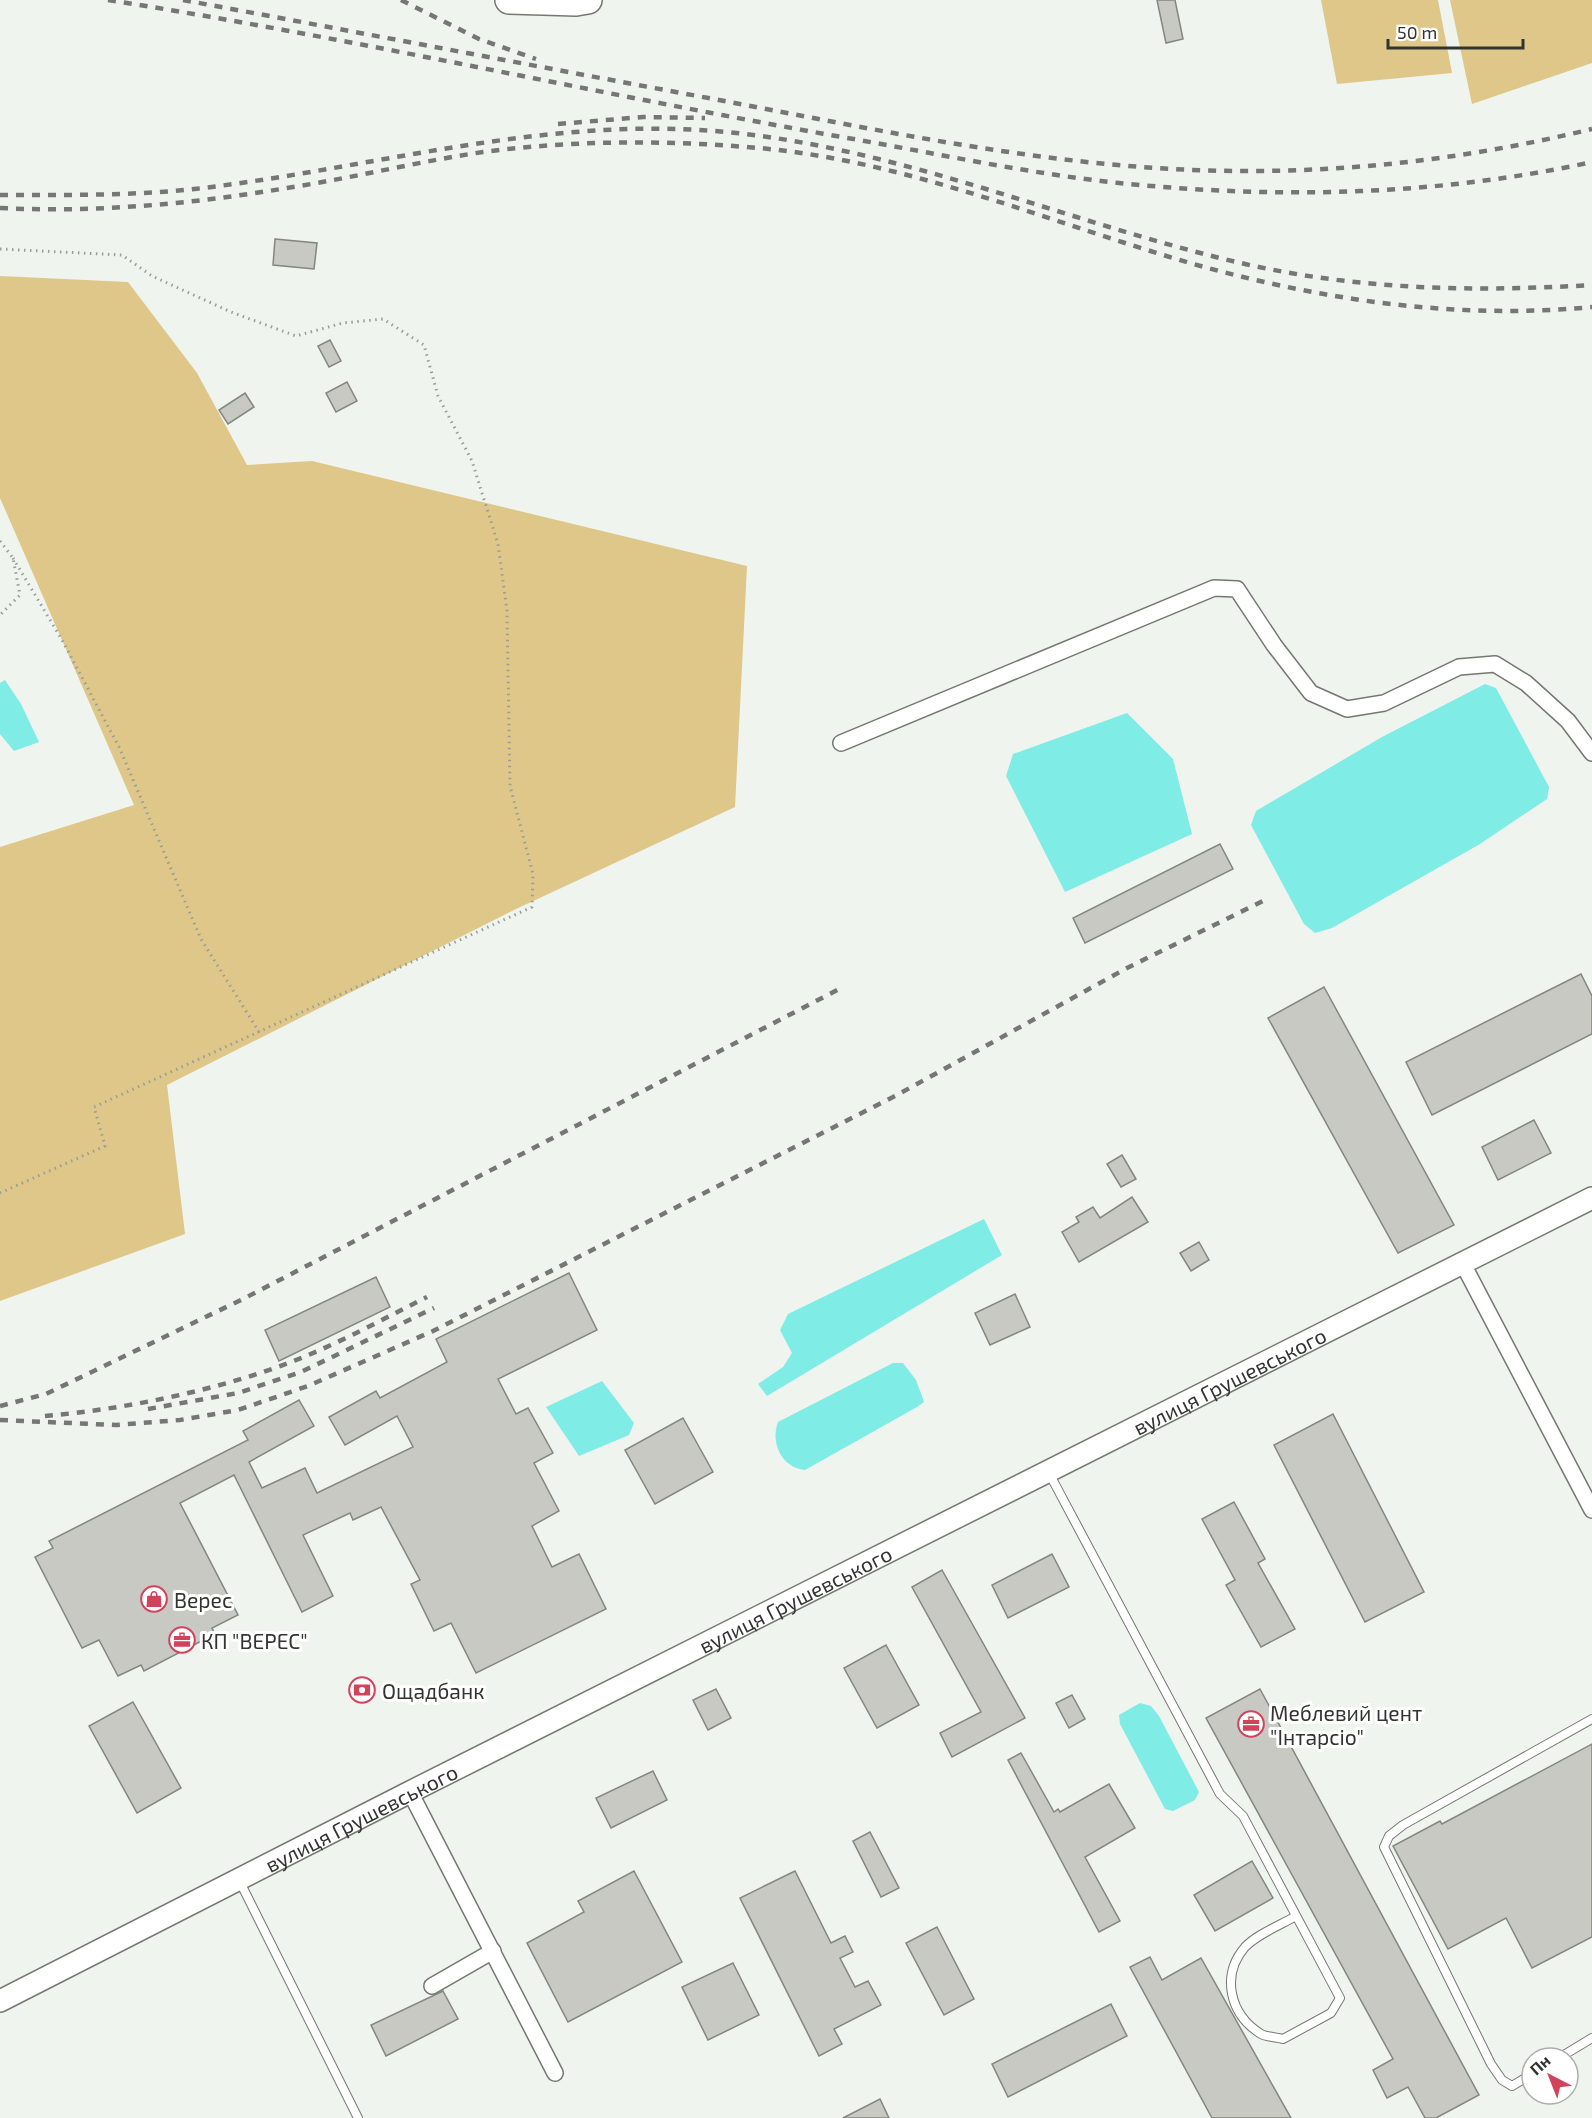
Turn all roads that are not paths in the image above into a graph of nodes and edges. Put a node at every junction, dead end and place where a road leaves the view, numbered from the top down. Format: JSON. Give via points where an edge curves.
{"nodes":[{"id":1,"x":509,"y":0,"type":"edge"},
{"id":2,"x":588,"y":0,"type":"edge"},
{"id":3,"x":841,"y":743,"type":"dead end"},
{"id":4,"x":1592,"y":753,"type":"edge"},
{"id":5,"x":1592,"y":1198,"type":"edge"},
{"id":6,"x":1462,"y":1264,"type":"junction"},
{"id":7,"x":1048,"y":1472,"type":"junction"},
{"id":8,"x":1592,"y":1510,"type":"edge"},
{"id":9,"x":1592,"y":1719,"type":"edge"},
{"id":10,"x":410,"y":1792,"type":"junction"},
{"id":11,"x":238,"y":1878,"type":"junction"},
{"id":12,"x":1296,"y":1916,"type":"junction"},
{"id":13,"x":494,"y":1951,"type":"junction"},
{"id":14,"x":432,"y":1986,"type":"dead end"},
{"id":15,"x":0,"y":2001,"type":"edge"},
{"id":16,"x":1592,"y":2038,"type":"edge"},
{"id":17,"x":1579,"y":2046,"type":"edge"},
{"id":18,"x":555,"y":2073,"type":"dead end"},
{"id":19,"x":1520,"y":2081,"type":"edge"},
{"id":20,"x":358,"y":2118,"type":"edge"}],
"edges":[{"from":1,"to":2,"type":"highway"},
{"from":3,"to":4,"type":"street","via":[[1214,588],[1237,589],[1311,693],[1347,709],[1384,703],[1459,667],[1496,664],[1526,683],[1568,721]]},
{"from":5,"to":6,"type":"street","name":"вулиця Грушевського"},
{"from":6,"to":7,"type":"street","name":"вулиця Грушевського"},
{"from":6,"to":8,"type":"street"},
{"from":7,"to":10,"type":"street","name":"вулиця Грушевського"},
{"from":7,"to":12,"type":"lane","via":[[1220,1794],[1243,1816]]},
{"from":9,"to":19,"type":"lane","via":[[1403,1825],[1389,1836],[1384,1847],[1491,2064],[1502,2080],[1512,2086]]},
{"from":10,"to":11,"type":"street","name":"вулиця Грушевського"},
{"from":10,"to":13,"type":"street"},
{"from":11,"to":15,"type":"street","name":"вулиця Грушевського"},
{"from":11,"to":20,"type":"lane"},
{"from":12,"to":12,"type":"lane","via":[[1340,1998],[1330,2013],[1283,2039],[1261,2034],[1242,2015],[1228,1987],[1234,1961],[1247,1944]]},
{"from":13,"to":14,"type":"street"},
{"from":13,"to":18,"type":"street"},
{"from":16,"to":17,"type":"lane"}]}
